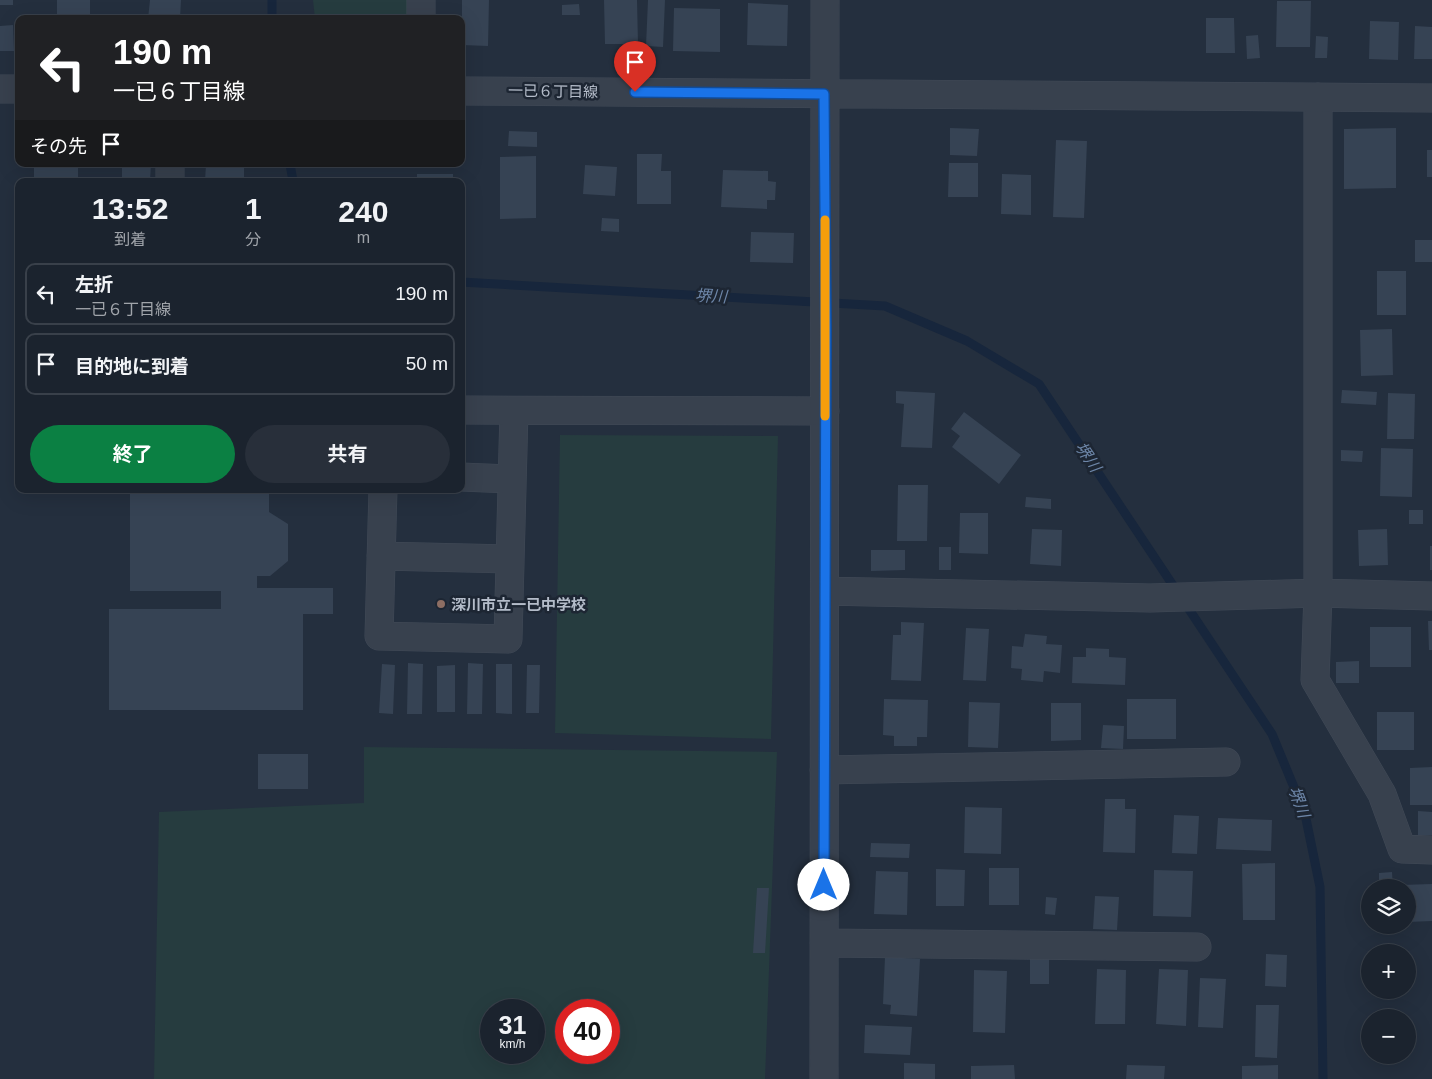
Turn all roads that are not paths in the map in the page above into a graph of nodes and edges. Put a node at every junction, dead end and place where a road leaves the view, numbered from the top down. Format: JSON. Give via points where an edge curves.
{"nodes":[{"id":1,"x":421,"y":0,"type":"edge"},
{"id":2,"x":825,"y":0,"type":"edge"},
{"id":3,"x":421,"y":15,"type":"edge"},
{"id":4,"x":0,"y":89,"type":"edge"},
{"id":5,"x":15,"y":89,"type":"edge"},
{"id":6,"x":465,"y":90,"type":"edge"},
{"id":7,"x":824,"y":94,"type":"junction"},
{"id":8,"x":1318,"y":97,"type":"junction"},
{"id":9,"x":1432,"y":98,"type":"edge"},
{"id":10,"x":465,"y":410,"type":"edge"},
{"id":11,"x":514,"y":411,"type":"junction"},
{"id":12,"x":825,"y":412,"type":"junction"},
{"id":13,"x":465,"y":478,"type":"edge"},
{"id":14,"x":512,"y":479,"type":"junction"},
{"id":15,"x":383,"y":493,"type":"edge"},
{"id":16,"x":381,"y":556,"type":"junction"},
{"id":17,"x":510,"y":559,"type":"junction"},
{"id":18,"x":825,"y":591,"type":"junction"},
{"id":19,"x":1318,"y":593,"type":"junction"},
{"id":20,"x":1432,"y":596,"type":"edge"},
{"id":21,"x":1226,"y":762,"type":"dead end"},
{"id":22,"x":824,"y":770,"type":"junction"},
{"id":23,"x":1432,"y":850,"type":"edge"},
{"id":24,"x":824,"y":943,"type":"junction"},
{"id":25,"x":1197,"y":947,"type":"dead end"},
{"id":26,"x":824,"y":1079,"type":"edge"}],
"edges":[{"from":1,"to":3,"type":"street"},
{"from":2,"to":7,"type":"street"},
{"from":4,"to":5,"type":"street"},
{"from":6,"to":7,"type":"street","name":"一已６丁目線"},
{"from":7,"to":8,"type":"street","name":"一已６丁目線"},
{"from":7,"to":12,"type":"street"},
{"from":8,"to":9,"type":"street","name":"一已６丁目線"},
{"from":8,"to":19,"type":"street"},
{"from":10,"to":11,"type":"street"},
{"from":11,"to":12,"type":"street"},
{"from":11,"to":14,"type":"street"},
{"from":12,"to":18,"type":"street"},
{"from":13,"to":14,"type":"street"},
{"from":14,"to":17,"type":"street"},
{"from":15,"to":16,"type":"street"},
{"from":16,"to":17,"type":"street"},
{"from":16,"to":17,"type":"street","via":[[379,636],[498,639],[508,639]]},
{"from":18,"to":19,"type":"street","via":[[1150,598]]},
{"from":18,"to":22,"type":"street"},
{"from":19,"to":20,"type":"street"},
{"from":19,"to":23,"type":"street","via":[[1314,680],[1382,794],[1402,849]]},
{"from":21,"to":22,"type":"street"},
{"from":22,"to":24,"type":"street"},
{"from":24,"to":25,"type":"street"},
{"from":24,"to":26,"type":"street"}]}
